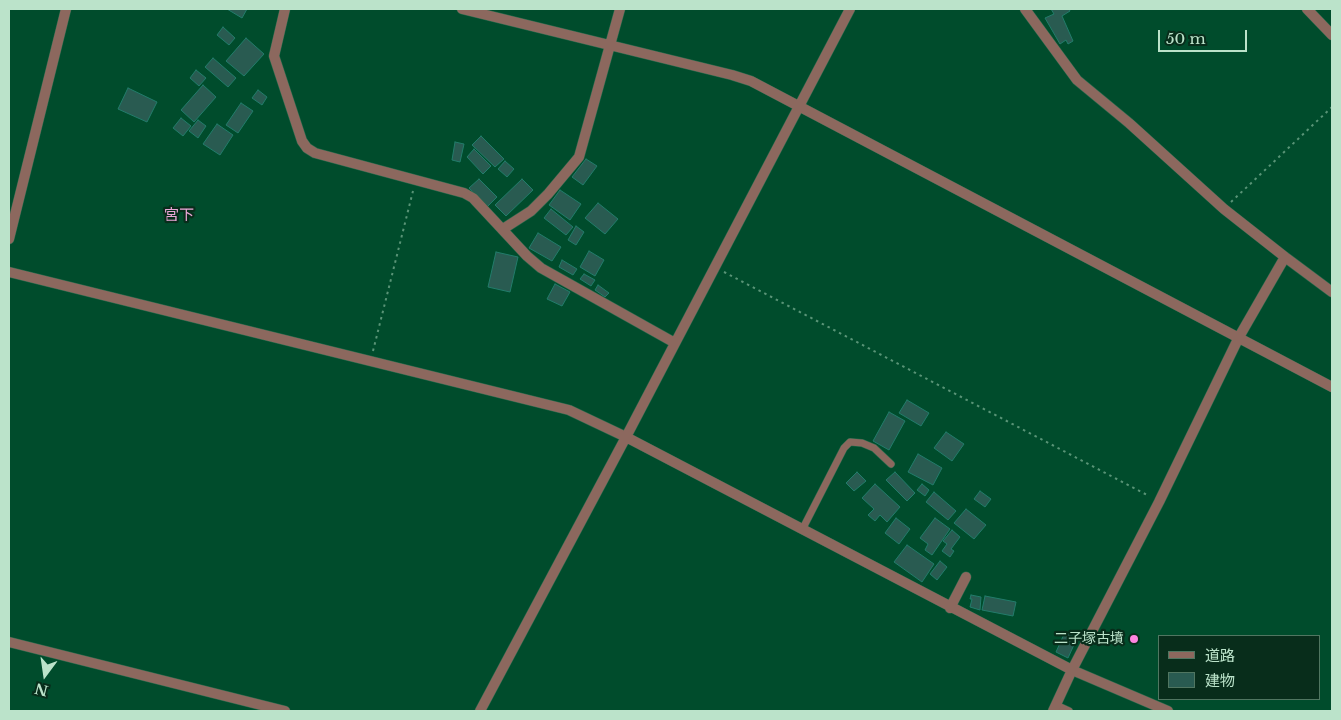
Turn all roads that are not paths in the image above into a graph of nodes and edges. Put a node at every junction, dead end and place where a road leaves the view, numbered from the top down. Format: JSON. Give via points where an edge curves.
{"nodes":[{"id":1,"x":66,"y":9,"type":"edge"},
{"id":2,"x":285,"y":9,"type":"edge"},
{"id":3,"x":462,"y":9,"type":"edge"},
{"id":4,"x":620,"y":9,"type":"edge"},
{"id":5,"x":850,"y":9,"type":"edge"},
{"id":6,"x":1025,"y":9,"type":"edge"},
{"id":7,"x":1308,"y":9,"type":"edge"},
{"id":8,"x":1332,"y":35,"type":"edge"},
{"id":9,"x":611,"y":45,"type":"junction"},
{"id":10,"x":799,"y":106,"type":"junction"},
{"id":11,"x":503,"y":229,"type":"junction"},
{"id":12,"x":9,"y":240,"type":"edge"},
{"id":13,"x":1285,"y":257,"type":"junction"},
{"id":14,"x":9,"y":272,"type":"edge"},
{"id":15,"x":1332,"y":292,"type":"edge"},
{"id":16,"x":1239,"y":337,"type":"junction"},
{"id":17,"x":675,"y":343,"type":"junction"},
{"id":18,"x":1332,"y":387,"type":"edge"},
{"id":19,"x":626,"y":437,"type":"junction"},
{"id":20,"x":891,"y":464,"type":"dead end"},
{"id":21,"x":802,"y":530,"type":"junction"},
{"id":22,"x":966,"y":577,"type":"dead end"},
{"id":23,"x":950,"y":608,"type":"junction"},
{"id":24,"x":9,"y":642,"type":"edge"},
{"id":25,"x":1072,"y":670,"type":"junction"},
{"id":26,"x":1054,"y":708,"type":"edge"},
{"id":27,"x":285,"y":711,"type":"edge"},
{"id":28,"x":480,"y":711,"type":"edge"},
{"id":29,"x":1069,"y":711,"type":"edge"},
{"id":30,"x":1168,"y":711,"type":"edge"}],
"edges":[{"from":1,"to":12,"type":"street"},
{"from":2,"to":11,"type":"street","via":[[274,56],[307,148],[315,154],[453,189],[469,196]]},
{"from":3,"to":9,"type":"street"},
{"from":4,"to":9,"type":"street"},
{"from":5,"to":10,"type":"street"},
{"from":6,"to":13,"type":"street","via":[[1077,80],[1224,209]]},
{"from":7,"to":8,"type":"street"},
{"from":9,"to":10,"type":"street","via":[[751,81]]},
{"from":9,"to":11,"type":"street","via":[[579,157],[548,194]]},
{"from":10,"to":16,"type":"street"},
{"from":10,"to":17,"type":"street"},
{"from":11,"to":17,"type":"street","via":[[541,268]]},
{"from":13,"to":15,"type":"street"},
{"from":13,"to":16,"type":"street"},
{"from":14,"to":19,"type":"street","via":[[569,410]]},
{"from":16,"to":18,"type":"street"},
{"from":16,"to":25,"type":"street"},
{"from":17,"to":19,"type":"street"},
{"from":19,"to":21,"type":"street"},
{"from":19,"to":28,"type":"street"},
{"from":20,"to":21,"type":"lane","via":[[874,448],[850,442]]},
{"from":21,"to":23,"type":"street"},
{"from":22,"to":23,"type":"street"},
{"from":23,"to":25,"type":"street"},
{"from":24,"to":27,"type":"street"},
{"from":25,"to":26,"type":"street"},
{"from":25,"to":30,"type":"street"},
{"from":26,"to":29,"type":"lane"}]}
